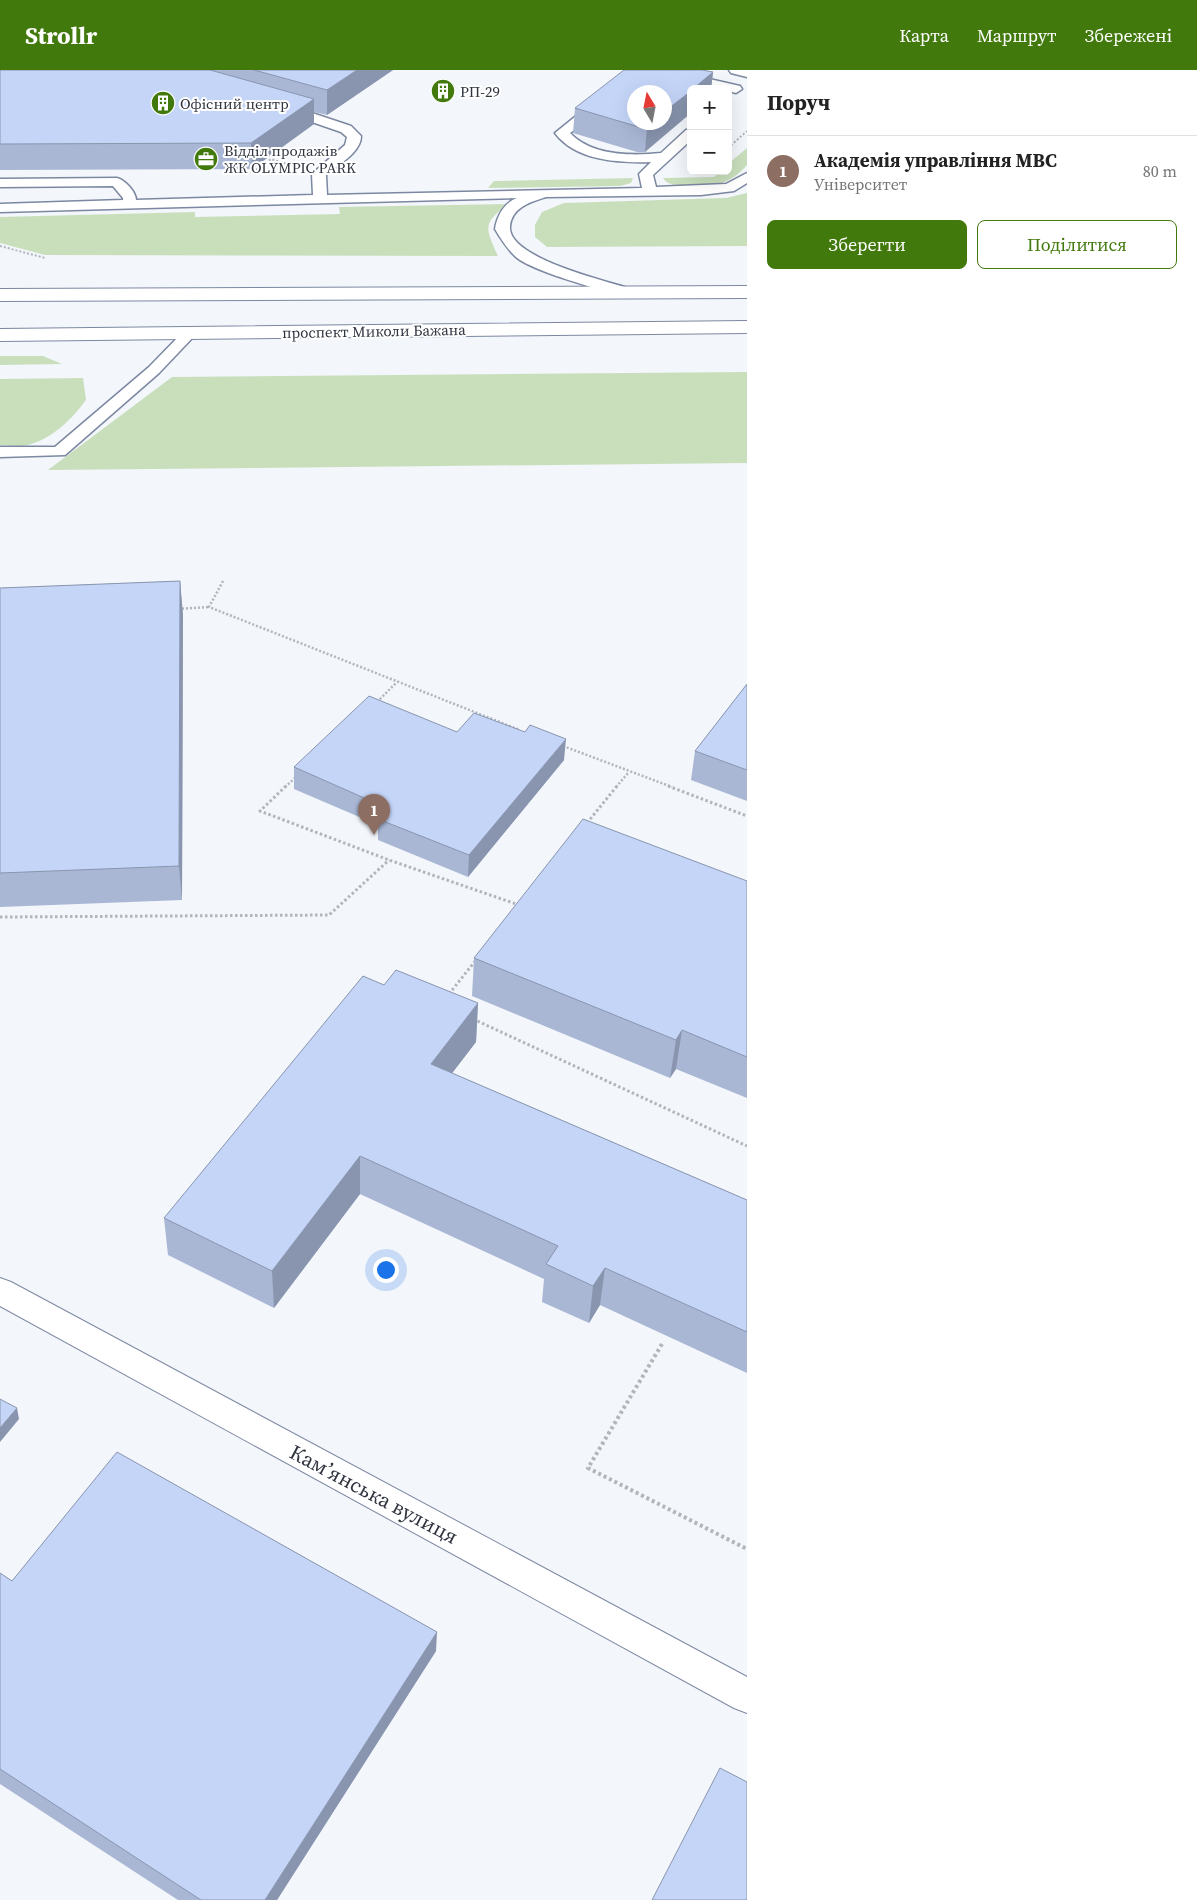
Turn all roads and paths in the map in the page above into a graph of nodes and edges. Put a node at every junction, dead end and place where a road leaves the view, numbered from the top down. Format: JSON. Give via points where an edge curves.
{"nodes":[{"id":1,"x":735,"y":70,"type":"edge"},
{"id":2,"x":747,"y":73,"type":"edge"},
{"id":3,"x":672,"y":75,"type":"edge"},
{"id":4,"x":747,"y":79,"type":"edge"},
{"id":5,"x":705,"y":85,"type":"edge"},
{"id":6,"x":732,"y":93,"type":"edge"},
{"id":7,"x":606,"y":99,"type":"edge"},
{"id":8,"x":279,"y":107,"type":"edge"},
{"id":9,"x":747,"y":132,"type":"edge"},
{"id":10,"x":562,"y":133,"type":"junction"},
{"id":11,"x":687,"y":137,"type":"edge"},
{"id":12,"x":551,"y":144,"type":"dead end"},
{"id":13,"x":732,"y":145,"type":"edge"},
{"id":14,"x":570,"y":157,"type":"dead end"},
{"id":15,"x":662,"y":160,"type":"junction"},
{"id":16,"x":747,"y":177,"type":"edge"},
{"id":17,"x":0,"y":183,"type":"edge"},
{"id":18,"x":650,"y":192,"type":"junction"},
{"id":19,"x":545,"y":193,"type":"junction"},
{"id":20,"x":320,"y":198,"type":"junction"},
{"id":21,"x":129,"y":205,"type":"junction"},
{"id":22,"x":0,"y":208,"type":"edge"},
{"id":23,"x":0,"y":246,"type":"edge"},
{"id":24,"x":45,"y":258,"type":"dead end"},
{"id":25,"x":626,"y":292,"type":"junction"},
{"id":26,"x":747,"y":292,"type":"edge"},
{"id":27,"x":0,"y":295,"type":"edge"},
{"id":28,"x":747,"y":327,"type":"edge"},
{"id":29,"x":190,"y":333,"type":"junction"},
{"id":30,"x":0,"y":334,"type":"edge"},
{"id":31,"x":0,"y":452,"type":"edge"},
{"id":32,"x":223,"y":581,"type":"dead end"},
{"id":33,"x":209,"y":607,"type":"junction"},
{"id":34,"x":169,"y":609,"type":"edge"},
{"id":35,"x":397,"y":682,"type":"junction"},
{"id":36,"x":376,"y":703,"type":"edge"},
{"id":37,"x":527,"y":733,"type":"edge"},
{"id":38,"x":555,"y":743,"type":"edge"},
{"id":39,"x":630,"y":772,"type":"junction"},
{"id":40,"x":296,"y":777,"type":"edge"},
{"id":41,"x":747,"y":816,"type":"edge"},
{"id":42,"x":587,"y":824,"type":"edge"},
{"id":43,"x":389,"y":860,"type":"junction"},
{"id":44,"x":514,"y":913,"type":"edge"},
{"id":45,"x":0,"y":917,"type":"edge"},
{"id":46,"x":477,"y":958,"type":"edge"},
{"id":47,"x":447,"y":996,"type":"edge"},
{"id":48,"x":468,"y":1016,"type":"edge"},
{"id":49,"x":747,"y":1146,"type":"edge"},
{"id":50,"x":0,"y":1291,"type":"edge"},
{"id":51,"x":662,"y":1344,"type":"dead end"},
{"id":52,"x":747,"y":1549,"type":"edge"},
{"id":53,"x":747,"y":1696,"type":"edge"}],
"edges":[{"from":1,"to":2,"type":"lane"},
{"from":3,"to":5,"type":"lane"},
{"from":4,"to":6,"type":"lane"},
{"from":7,"to":10,"type":"lane"},
{"from":8,"to":20,"type":"lane","via":[[346,129],[354,136],[350,148],[319,174]]},
{"from":9,"to":13,"type":"path"},
{"from":10,"to":12,"type":"lane"},
{"from":10,"to":15,"type":"lane","via":[[567,140],[586,150],[627,158]]},
{"from":11,"to":15,"type":"lane"},
{"from":14,"to":15,"type":"lane","via":[[610,166]]},
{"from":15,"to":18,"type":"lane","via":[[646,174]]},
{"from":16,"to":18,"type":"lane","via":[[729,188]]},
{"from":17,"to":21,"type":"lane","via":[[117,182],[130,197]]},
{"from":18,"to":19,"type":"lane"},
{"from":19,"to":20,"type":"lane"},
{"from":19,"to":25,"type":"lane","via":[[518,202],[504,217],[502,229],[508,240],[522,255],[544,266]]},
{"from":20,"to":21,"type":"lane"},
{"from":21,"to":22,"type":"lane"},
{"from":23,"to":24,"type":"path"},
{"from":25,"to":26,"type":"main road"},
{"from":25,"to":27,"type":"main road"},
{"from":28,"to":29,"type":"main road","name":"проспект Миколи Бажана"},
{"from":29,"to":30,"type":"main road","name":"проспект Миколи Бажана"},
{"from":29,"to":31,"type":"lane","via":[[154,370],[59,452]]},
{"from":32,"to":33,"type":"path"},
{"from":33,"to":34,"type":"path"},
{"from":33,"to":35,"type":"path"},
{"from":35,"to":36,"type":"path"},
{"from":35,"to":37,"type":"path"},
{"from":38,"to":39,"type":"path"},
{"from":39,"to":41,"type":"path"},
{"from":39,"to":42,"type":"path"},
{"from":40,"to":43,"type":"path","via":[[260,811]]},
{"from":43,"to":44,"type":"path","via":[[520,905]]},
{"from":43,"to":45,"type":"path","via":[[329,915]]},
{"from":46,"to":47,"type":"path"},
{"from":48,"to":49,"type":"path"},
{"from":50,"to":53,"type":"main road","name":"Камʼянська вулиця"},
{"from":51,"to":52,"type":"path","via":[[588,1468]]}]}
